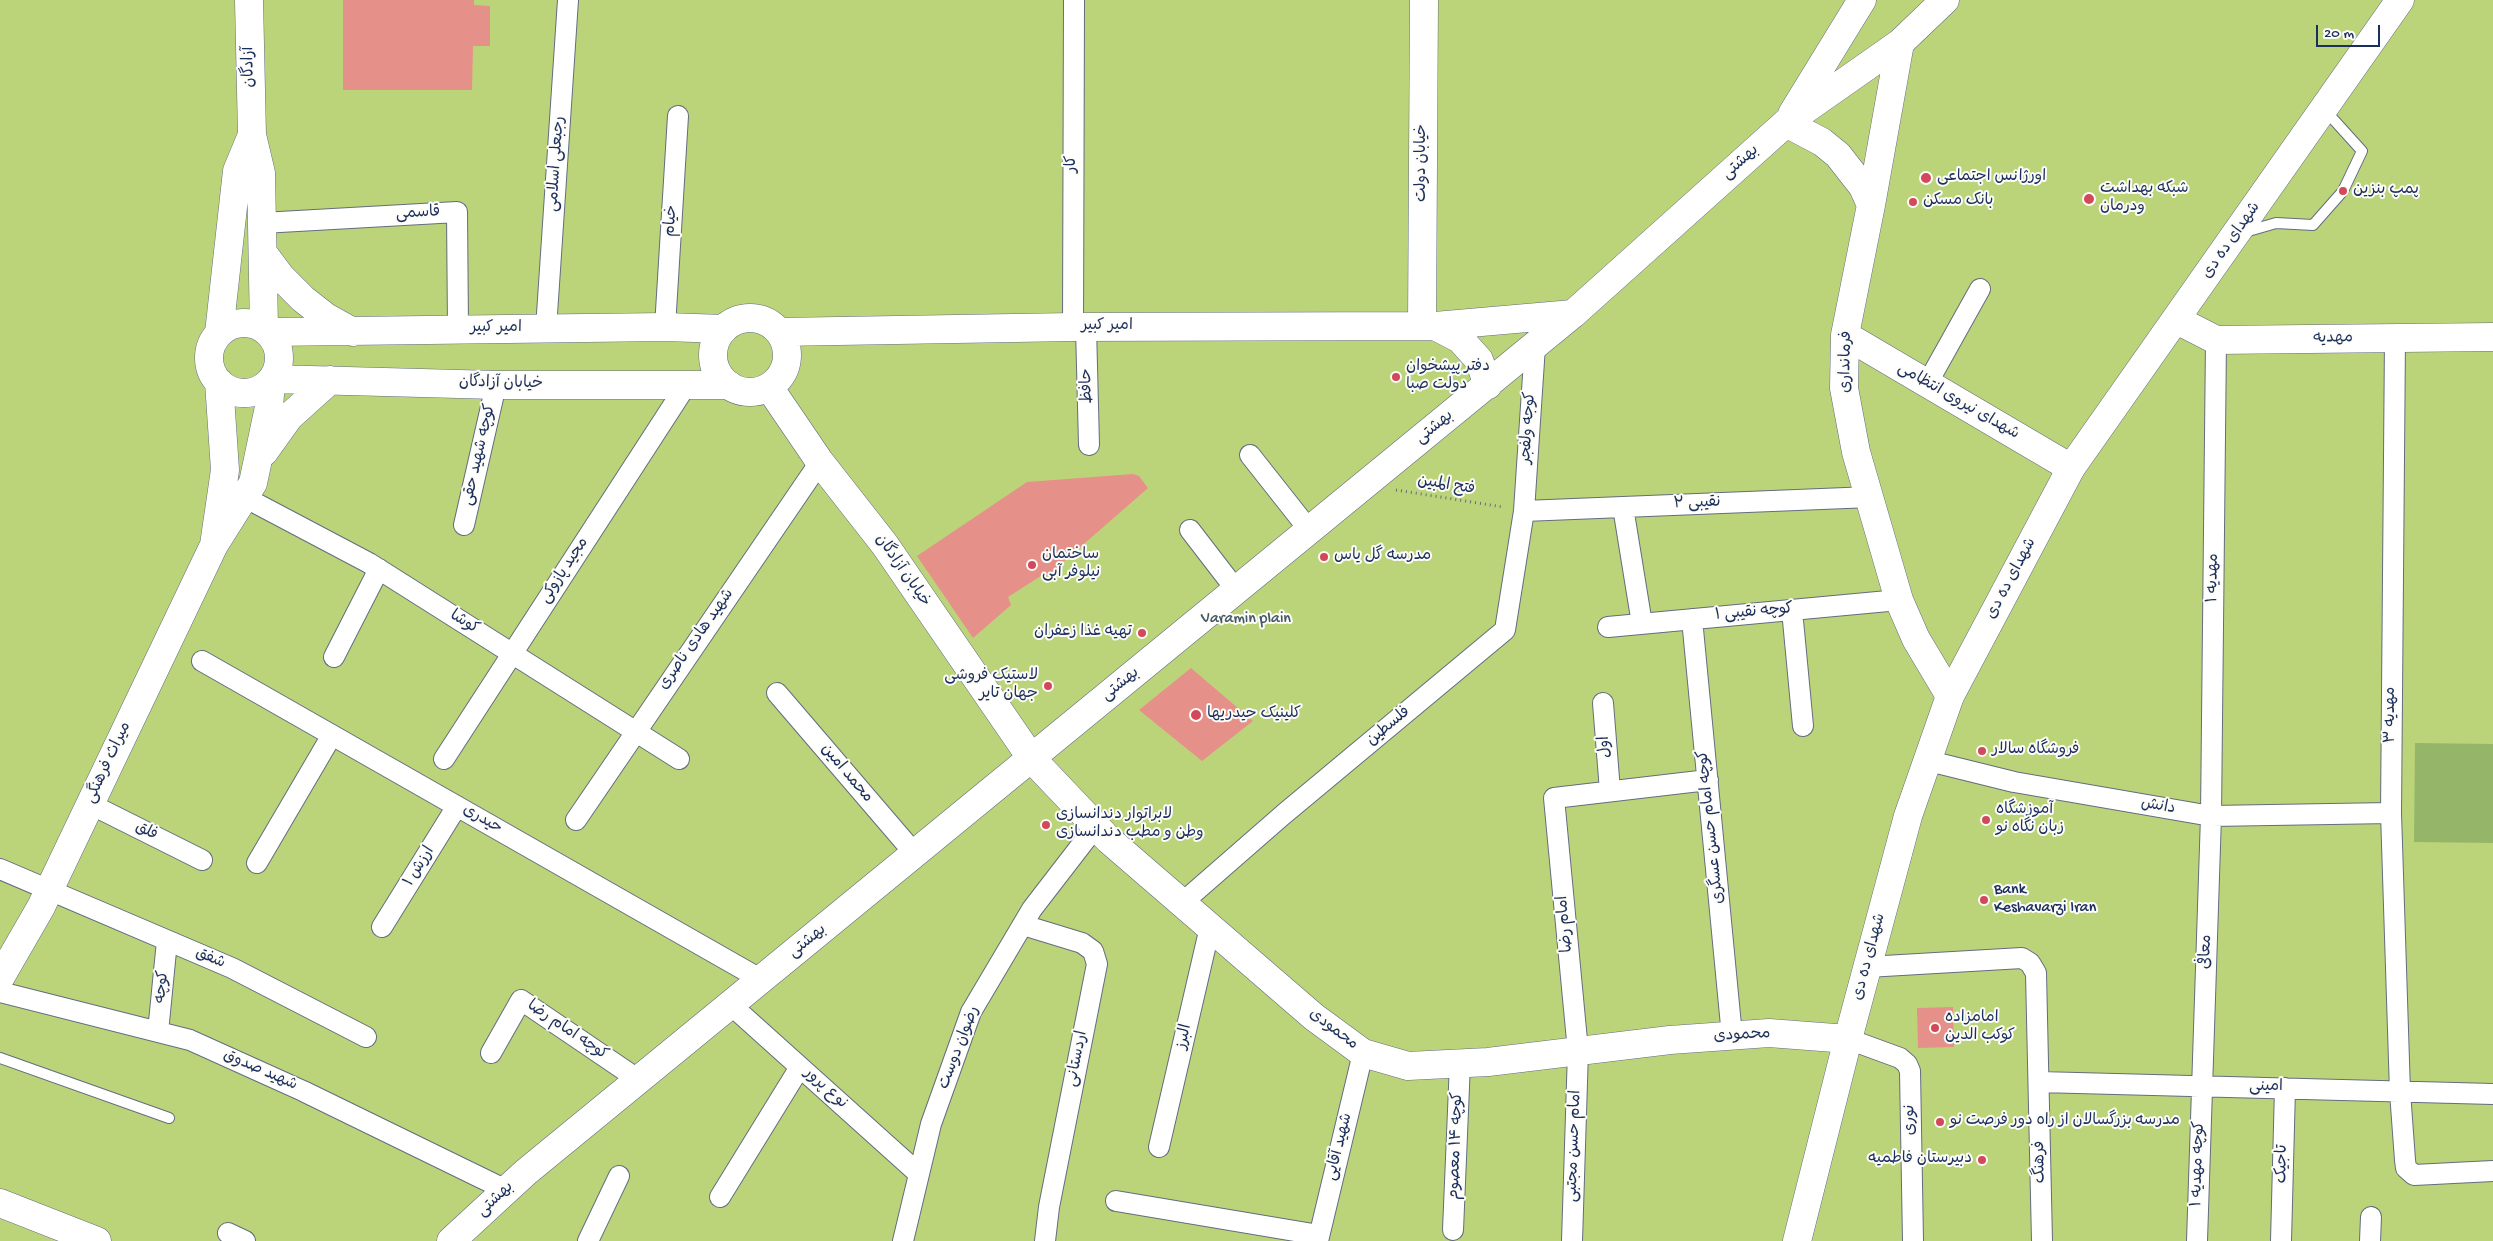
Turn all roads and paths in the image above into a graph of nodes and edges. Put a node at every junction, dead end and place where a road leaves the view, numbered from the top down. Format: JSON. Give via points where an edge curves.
{"nodes":[{"id":1,"x":249,"y":0,"type":"edge"},
{"id":2,"x":568,"y":0,"type":"edge"},
{"id":3,"x":1074,"y":0,"type":"edge"},
{"id":4,"x":1424,"y":0,"type":"edge"},
{"id":5,"x":1862,"y":0,"type":"edge"},
{"id":6,"x":1945,"y":0,"type":"edge"},
{"id":7,"x":2400,"y":0,"type":"edge"},
{"id":8,"x":1920,"y":10,"type":"edge"},
{"id":9,"x":1900,"y":43,"type":"junction"},
{"id":10,"x":2324,"y":108,"type":"junction"},
{"id":11,"x":678,"y":116,"type":"dead end"},
{"id":12,"x":1786,"y":123,"type":"junction"},
{"id":13,"x":252,"y":135,"type":"junction"},
{"id":14,"x":1871,"y":205,"type":"junction"},
{"id":15,"x":262,"y":223,"type":"junction"},
{"id":16,"x":2237,"y":234,"type":"junction"},
{"id":17,"x":263,"y":253,"type":"junction"},
{"id":18,"x":1980,"y":288,"type":"dead end"},
{"id":19,"x":1573,"y":314,"type":"junction"},
{"id":20,"x":2177,"y":320,"type":"junction"},
{"id":21,"x":1428,"y":326,"type":"junction"},
{"id":22,"x":665,"y":327,"type":"junction"},
{"id":23,"x":1079,"y":327,"type":"junction"},
{"id":24,"x":458,"y":329,"type":"junction"},
{"id":25,"x":546,"y":329,"type":"junction"},
{"id":26,"x":724,"y":329,"type":"junction"},
{"id":27,"x":267,"y":330,"type":"junction"},
{"id":28,"x":353,"y":332,"type":"junction"},
{"id":29,"x":779,"y":332,"type":"junction"},
{"id":30,"x":219,"y":333,"type":"junction"},
{"id":31,"x":1845,"y":335,"type":"junction"},
{"id":32,"x":2493,"y":337,"type":"edge"},
{"id":33,"x":2394,"y":338,"type":"junction"},
{"id":34,"x":2216,"y":340,"type":"junction"},
{"id":35,"x":1535,"y":346,"type":"junction"},
{"id":36,"x":330,"y":380,"type":"junction"},
{"id":37,"x":272,"y":381,"type":"junction"},
{"id":38,"x":219,"y":382,"type":"junction"},
{"id":39,"x":687,"y":384,"type":"junction"},
{"id":40,"x":1927,"y":384,"type":"junction"},
{"id":41,"x":496,"y":385,"type":"junction"},
{"id":42,"x":729,"y":385,"type":"junction"},
{"id":43,"x":1488,"y":385,"type":"junction"},
{"id":44,"x":769,"y":386,"type":"junction"},
{"id":45,"x":1089,"y":445,"type":"dead end"},
{"id":46,"x":1250,"y":456,"type":"dead end"},
{"id":47,"x":257,"y":462,"type":"junction"},
{"id":48,"x":820,"y":462,"type":"junction"},
{"id":49,"x":2071,"y":468,"type":"junction"},
{"id":50,"x":1365,"y":485,"type":"junction"},
{"id":51,"x":244,"y":497,"type":"junction"},
{"id":52,"x":1870,"y":497,"type":"junction"},
{"id":53,"x":1624,"y":507,"type":"junction"},
{"id":54,"x":1524,"y":511,"type":"junction"},
{"id":55,"x":464,"y":525,"type":"dead end"},
{"id":56,"x":1190,"y":530,"type":"dead end"},
{"id":57,"x":1310,"y":531,"type":"junction"},
{"id":58,"x":214,"y":545,"type":"junction"},
{"id":59,"x":379,"y":569,"type":"junction"},
{"id":60,"x":1237,"y":591,"type":"junction"},
{"id":61,"x":1899,"y":600,"type":"junction"},
{"id":62,"x":1792,"y":610,"type":"junction"},
{"id":63,"x":1692,"y":619,"type":"junction"},
{"id":64,"x":1642,"y":624,"type":"junction"},
{"id":65,"x":1608,"y":627,"type":"dead end"},
{"id":66,"x":512,"y":653,"type":"junction"},
{"id":67,"x":334,"y":656,"type":"dead end"},
{"id":68,"x":202,"y":661,"type":"dead end"},
{"id":69,"x":778,"y":693,"type":"dead end"},
{"id":70,"x":1950,"y":696,"type":"junction"},
{"id":71,"x":1603,"y":703,"type":"dead end"},
{"id":72,"x":1803,"y":726,"type":"dead end"},
{"id":73,"x":635,"y":731,"type":"junction"},
{"id":74,"x":332,"y":735,"type":"junction"},
{"id":75,"x":1032,"y":758,"type":"junction"},
{"id":76,"x":444,"y":759,"type":"dead end"},
{"id":77,"x":679,"y":760,"type":"dead end"},
{"id":78,"x":1929,"y":761,"type":"junction"},
{"id":79,"x":1708,"y":780,"type":"junction"},
{"id":80,"x":1610,"y":791,"type":"junction"},
{"id":81,"x":90,"y":804,"type":"junction"},
{"id":82,"x":457,"y":806,"type":"junction"},
{"id":83,"x":2391,"y":813,"type":"junction"},
{"id":84,"x":2211,"y":816,"type":"junction"},
{"id":85,"x":576,"y":820,"type":"dead end"},
{"id":86,"x":1096,"y":826,"type":"junction"},
{"id":87,"x":915,"y":854,"type":"junction"},
{"id":88,"x":202,"y":860,"type":"dead end"},
{"id":89,"x":257,"y":863,"type":"dead end"},
{"id":90,"x":0,"y":869,"type":"edge"},
{"id":91,"x":48,"y":891,"type":"junction"},
{"id":92,"x":1182,"y":903,"type":"junction"},
{"id":93,"x":1023,"y":925,"type":"junction"},
{"id":94,"x":382,"y":927,"type":"dead end"},
{"id":95,"x":1210,"y":927,"type":"junction"},
{"id":96,"x":167,"y":941,"type":"junction"},
{"id":97,"x":1867,"y":967,"type":"junction"},
{"id":98,"x":762,"y":980,"type":"junction"},
{"id":99,"x":0,"y":981,"type":"edge"},
{"id":100,"x":731,"y":1005,"type":"junction"},
{"id":101,"x":158,"y":1032,"type":"junction"},
{"id":102,"x":1732,"y":1036,"type":"junction"},
{"id":103,"x":366,"y":1037,"type":"dead end"},
{"id":104,"x":1848,"y":1039,"type":"junction"},
{"id":105,"x":1578,"y":1051,"type":"junction"},
{"id":106,"x":491,"y":1053,"type":"dead end"},
{"id":107,"x":1363,"y":1053,"type":"junction"},
{"id":108,"x":0,"y":1058,"type":"edge"},
{"id":109,"x":1460,"y":1063,"type":"junction"},
{"id":110,"x":800,"y":1067,"type":"junction"},
{"id":111,"x":639,"y":1080,"type":"junction"},
{"id":112,"x":2039,"y":1082,"type":"junction"},
{"id":113,"x":2202,"y":1088,"type":"junction"},
{"id":114,"x":2285,"y":1088,"type":"junction"},
{"id":115,"x":2400,"y":1092,"type":"junction"},
{"id":116,"x":2493,"y":1094,"type":"edge"},
{"id":117,"x":170,"y":1118,"type":"dead end"},
{"id":118,"x":1159,"y":1147,"type":"dead end"},
{"id":119,"x":2493,"y":1171,"type":"edge"},
{"id":120,"x":919,"y":1174,"type":"junction"},
{"id":121,"x":619,"y":1176,"type":"dead end"},
{"id":122,"x":506,"y":1190,"type":"junction"},
{"id":123,"x":720,"y":1198,"type":"dead end"},
{"id":124,"x":1116,"y":1201,"type":"dead end"},
{"id":125,"x":0,"y":1203,"type":"edge"},
{"id":126,"x":2371,"y":1217,"type":"dead end"},
{"id":127,"x":1453,"y":1230,"type":"dead end"},
{"id":128,"x":1318,"y":1238,"type":"edge"},
{"id":129,"x":97,"y":1241,"type":"edge"},
{"id":130,"x":451,"y":1241,"type":"edge"},
{"id":131,"x":588,"y":1241,"type":"edge"},
{"id":132,"x":902,"y":1241,"type":"edge"},
{"id":133,"x":1045,"y":1241,"type":"edge"},
{"id":134,"x":1572,"y":1241,"type":"edge"},
{"id":135,"x":1797,"y":1241,"type":"edge"},
{"id":136,"x":1913,"y":1241,"type":"edge"},
{"id":137,"x":2042,"y":1241,"type":"edge"},
{"id":138,"x":2197,"y":1241,"type":"edge"},
{"id":139,"x":2281,"y":1241,"type":"edge"},
{"id":140,"x":2370,"y":1241,"type":"edge"}],
"edges":[{"from":1,"to":13,"type":"main road","name":"آزادگان"},
{"from":2,"to":25,"type":"street","name":"رجبعلی اسلامی"},
{"from":3,"to":23,"type":"street","name":"کار"},
{"from":4,"to":21,"type":"main road","name":"خیابان دولت"},
{"from":5,"to":12,"type":"main road"},
{"from":6,"to":8,"type":"main road"},
{"from":7,"to":10,"type":"main road","name":"شهدای ده دی"},
{"from":8,"to":9,"type":"main road"},
{"from":9,"to":12,"type":"main road"},
{"from":9,"to":14,"type":"main road","name":"فرمانداری"},
{"from":10,"to":16,"type":"main road","name":"شهدای ده دی"},
{"from":10,"to":16,"type":"lane","via":[[2362,150],[2343,191],[2313,225],[2276,223]]},
{"from":11,"to":22,"type":"street","name":"خیام"},
{"from":12,"to":14,"type":"main road","via":[[1822,142],[1838,155],[1863,187]]},
{"from":12,"to":19,"type":"main road","name":"بهشتی"},
{"from":13,"to":15,"type":"main road","via":[[261,173]]},
{"from":13,"to":30,"type":"main road","via":[[238,171]]},
{"from":14,"to":31,"type":"main road","name":"فرمانداری"},
{"from":15,"to":17,"type":"main road"},
{"from":15,"to":24,"type":"street","name":"قاسمی","via":[[457,212]]},
{"from":16,"to":20,"type":"main road","name":"شهدای ده دی"},
{"from":17,"to":27,"type":"main road"},
{"from":17,"to":28,"type":"main road","via":[[303,299]]},
{"from":18,"to":40,"type":"street"},
{"from":19,"to":21,"type":"main road","name":"امیر کبیر"},
{"from":19,"to":35,"type":"main road","name":"بهشتی"},
{"from":20,"to":34,"type":"main road","name":"مهدیه"},
{"from":20,"to":49,"type":"main road","name":"شهدای ده دی"},
{"from":21,"to":23,"type":"main road","name":"امیر کبیر"},
{"from":21,"to":43,"type":"main road","via":[[1460,339],[1479,360]]},
{"from":22,"to":25,"type":"main road","name":"امیر کبیر"},
{"from":22,"to":26,"type":"main road","name":"امیر کبیر"},
{"from":23,"to":29,"type":"main road","name":"امیر کبیر"},
{"from":23,"to":45,"type":"street","name":"حافظ"},
{"from":24,"to":25,"type":"main road","name":"امیر کبیر"},
{"from":24,"to":28,"type":"main road","name":"امیر کبیر"},
{"from":26,"to":29,"type":"main road","via":[[734,321],[746,318],[764,321]]},
{"from":26,"to":42,"type":"main road","via":[[717,339],[715,364]]},
{"from":27,"to":28,"type":"main road","name":"امیر کبیر"},
{"from":27,"to":30,"type":"main road","via":[[246,322],[227,327]]},
{"from":27,"to":37,"type":"main road","via":[[279,350],[280,360]]},
{"from":29,"to":44,"type":"main road","via":[[787,356],[782,373]]},
{"from":30,"to":38,"type":"main road","via":[[209,352],[209,363]]},
{"from":31,"to":40,"type":"main road","name":"شهدای نیروی انتظامی"},
{"from":31,"to":52,"type":"main road","name":"فرمانداری","via":[[1844,388],[1856,452]]},
{"from":32,"to":33,"type":"main road","name":"مهدیه"},
{"from":33,"to":34,"type":"main road","name":"مهدیه"},
{"from":33,"to":83,"type":"street","name":"مهدیه ۳"},
{"from":34,"to":84,"type":"street","name":"مهدیه ۱"},
{"from":35,"to":43,"type":"main road","name":"بهشتی"},
{"from":35,"to":54,"type":"street","name":"کوجه ولفجر"},
{"from":36,"to":37,"type":"main road","name":"خیابان آزادگان"},
{"from":36,"to":41,"type":"main road","name":"خیابان آزادگان"},
{"from":36,"to":47,"type":"main road","via":[[289,417]]},
{"from":37,"to":38,"type":"main road","via":[[256,391],[239,393],[228,390]]},
{"from":37,"to":47,"type":"main road"},
{"from":38,"to":58,"type":"main road","via":[[226,470]]},
{"from":39,"to":41,"type":"main road","name":"خیابان آزادگان"},
{"from":39,"to":42,"type":"main road","name":"خیابان آزادگان"},
{"from":39,"to":66,"type":"street","name":"مجید پازوکی"},
{"from":40,"to":49,"type":"main road","name":"شهدای نیروی انتظامی"},
{"from":41,"to":55,"type":"street","name":"کوچه شهید حقی"},
{"from":42,"to":44,"type":"main road","via":[[748,392]]},
{"from":43,"to":50,"type":"main road","name":"بهشتی"},
{"from":44,"to":48,"type":"main road","name":"خیابان آزادگان"},
{"from":46,"to":57,"type":"street"},
{"from":47,"to":51,"type":"main road","via":[[253,483]]},
{"from":48,"to":73,"type":"street","name":"شهید هادی ناصری"},
{"from":48,"to":75,"type":"main road","name":"خیابان آزادگان","via":[[885,545]]},
{"from":49,"to":70,"type":"main road","name":"شهدای ده دی"},
{"from":50,"to":54,"type":"path","name":"فتح المبین"},
{"from":50,"to":57,"type":"main road","name":"بهشتی"},
{"from":51,"to":58,"type":"main road"},
{"from":51,"to":59,"type":"street","name":"کوشا"},
{"from":52,"to":53,"type":"street","name":"نقیبی ۲"},
{"from":52,"to":61,"type":"main road","name":"فرمانداری"},
{"from":53,"to":54,"type":"street","name":"نقیبی ۲"},
{"from":53,"to":64,"type":"street"},
{"from":54,"to":92,"type":"street","name":"فلسطین","via":[[1505,630]]},
{"from":56,"to":60,"type":"street"},
{"from":57,"to":60,"type":"main road","name":"بهشتی"},
{"from":58,"to":81,"type":"main road","name":"میراث فرهنگی"},
{"from":59,"to":66,"type":"street","name":"کوشا"},
{"from":59,"to":67,"type":"street"},
{"from":60,"to":75,"type":"main road","name":"بهشتی"},
{"from":61,"to":62,"type":"street","name":"کوچه نقیبی ۱"},
{"from":61,"to":70,"type":"main road","name":"فرمانداری","via":[[1916,639]]},
{"from":62,"to":63,"type":"street","name":"کوچه نقیبی ۱"},
{"from":62,"to":72,"type":"street"},
{"from":63,"to":64,"type":"street","name":"کوچه نقیبی ۱"},
{"from":63,"to":79,"type":"street","name":"کوچه امام حسن عسگری"},
{"from":64,"to":65,"type":"street","name":"کوچه نقیبی ۱"},
{"from":66,"to":73,"type":"street","name":"کوشا"},
{"from":66,"to":76,"type":"street","name":"مجید پازوکی"},
{"from":68,"to":74,"type":"street","name":"حیدری"},
{"from":69,"to":87,"type":"street","name":"محمد امین"},
{"from":70,"to":78,"type":"main road","name":"شهدای ده دی"},
{"from":71,"to":80,"type":"street","name":"اول"},
{"from":73,"to":77,"type":"street","name":"کوشا"},
{"from":73,"to":85,"type":"street","name":"شهید هادی ناصری"},
{"from":74,"to":82,"type":"street","name":"حیدری"},
{"from":74,"to":89,"type":"street"},
{"from":75,"to":86,"type":"main road","name":"محمودی"},
{"from":75,"to":87,"type":"main road","name":"بهشتی"},
{"from":78,"to":84,"type":"street","name":"دانش","via":[[2014,782]]},
{"from":78,"to":97,"type":"main road","name":"شهدای ده دی","via":[[1908,816]]},
{"from":79,"to":80,"type":"street"},
{"from":79,"to":102,"type":"street","name":"کوچه امام حسن عسگری"},
{"from":80,"to":105,"type":"street","name":"امام رضا","via":[[1554,798]]},
{"from":81,"to":88,"type":"street","name":"فلق"},
{"from":81,"to":91,"type":"main road","name":"میراث فرهنگی"},
{"from":82,"to":94,"type":"street","name":"ارزش ۱"},
{"from":82,"to":98,"type":"street","name":"حیدری"},
{"from":83,"to":84,"type":"street","name":"دانش"},
{"from":83,"to":115,"type":"street","name":"مهدیه ۳"},
{"from":84,"to":113,"type":"street","name":"معافی"},
{"from":86,"to":92,"type":"main road","name":"محمودی"},
{"from":86,"to":93,"type":"street","name":"رضوان دوست"},
{"from":87,"to":98,"type":"main road","name":"بهشتی"},
{"from":90,"to":91,"type":"street","name":"شفق"},
{"from":91,"to":96,"type":"street","name":"شفق"},
{"from":91,"to":99,"type":"main road","name":"میراث فرهنگی"},
{"from":92,"to":95,"type":"main road","name":"محمودی"},
{"from":93,"to":120,"type":"street","name":"رضوان دوست","via":[[972,1012],[931,1124]]},
{"from":93,"to":133,"type":"street","name":"اردستانی","via":[[1082,943],[1093,951],[1097,964]]},
{"from":95,"to":107,"type":"main road","name":"محمودی","via":[[1314,1017]]},
{"from":95,"to":118,"type":"street","name":"البرز"},
{"from":96,"to":101,"type":"street","name":"کوچه"},
{"from":96,"to":103,"type":"street","name":"شفق","via":[[232,968]]},
{"from":97,"to":104,"type":"main road","name":"شهدای ده دی"},
{"from":97,"to":112,"type":"street","name":"فرهنگ","via":[[2022,958],[2030,963],[2036,973]]},
{"from":98,"to":100,"type":"main road","name":"بهشتی"},
{"from":99,"to":101,"type":"street","name":"شهید صدوق"},
{"from":100,"to":110,"type":"street","name":"نوع پرور"},
{"from":100,"to":111,"type":"main road","name":"بهشتی"},
{"from":101,"to":122,"type":"street","name":"شهید صدوق","via":[[190,1040],[303,1090]]},
{"from":102,"to":104,"type":"main road","name":"محمودی","via":[[1770,1033]]},
{"from":102,"to":105,"type":"main road","name":"محمودی"},
{"from":104,"to":135,"type":"main road","name":"شهدای ده دی"},
{"from":104,"to":136,"type":"street","name":"نوری","via":[[1900,1058],[1910,1071]]},
{"from":105,"to":109,"type":"main road","name":"محمودی"},
{"from":105,"to":134,"type":"street","name":"امام حسن مجتبی"},
{"from":106,"to":111,"type":"street","name":"کوچه امام رضا","via":[[522,1000]]},
{"from":107,"to":109,"type":"main road","name":"محمودی","via":[[1408,1066]]},
{"from":107,"to":128,"type":"street","name":"شهید آقایی"},
{"from":108,"to":117,"type":"lane"},
{"from":109,"to":127,"type":"street","name":"کوچه ۱۴ معصوم"},
{"from":110,"to":120,"type":"street","name":"نوع پرور"},
{"from":110,"to":123,"type":"street"},
{"from":111,"to":122,"type":"main road","name":"بهشتی"},
{"from":112,"to":113,"type":"street","name":"امینی"},
{"from":112,"to":137,"type":"street","name":"فرهنگ"},
{"from":113,"to":114,"type":"street","name":"امینی"},
{"from":113,"to":138,"type":"street","name":"کوچه مهدیه ۱"},
{"from":114,"to":115,"type":"street","name":"امینی"},
{"from":114,"to":139,"type":"street","name":"تاجیک"},
{"from":115,"to":116,"type":"street","name":"امینی"},
{"from":115,"to":119,"type":"street","name":"مهدیه ۳","via":[[2406,1168],[2414,1175]]},
{"from":120,"to":132,"type":"street","name":"رضوان دوست"},
{"from":121,"to":131,"type":"street"},
{"from":122,"to":130,"type":"main road","name":"بهشتی"},
{"from":124,"to":128,"type":"street"},
{"from":125,"to":129,"type":"main road"},
{"from":126,"to":140,"type":"street"}]}
